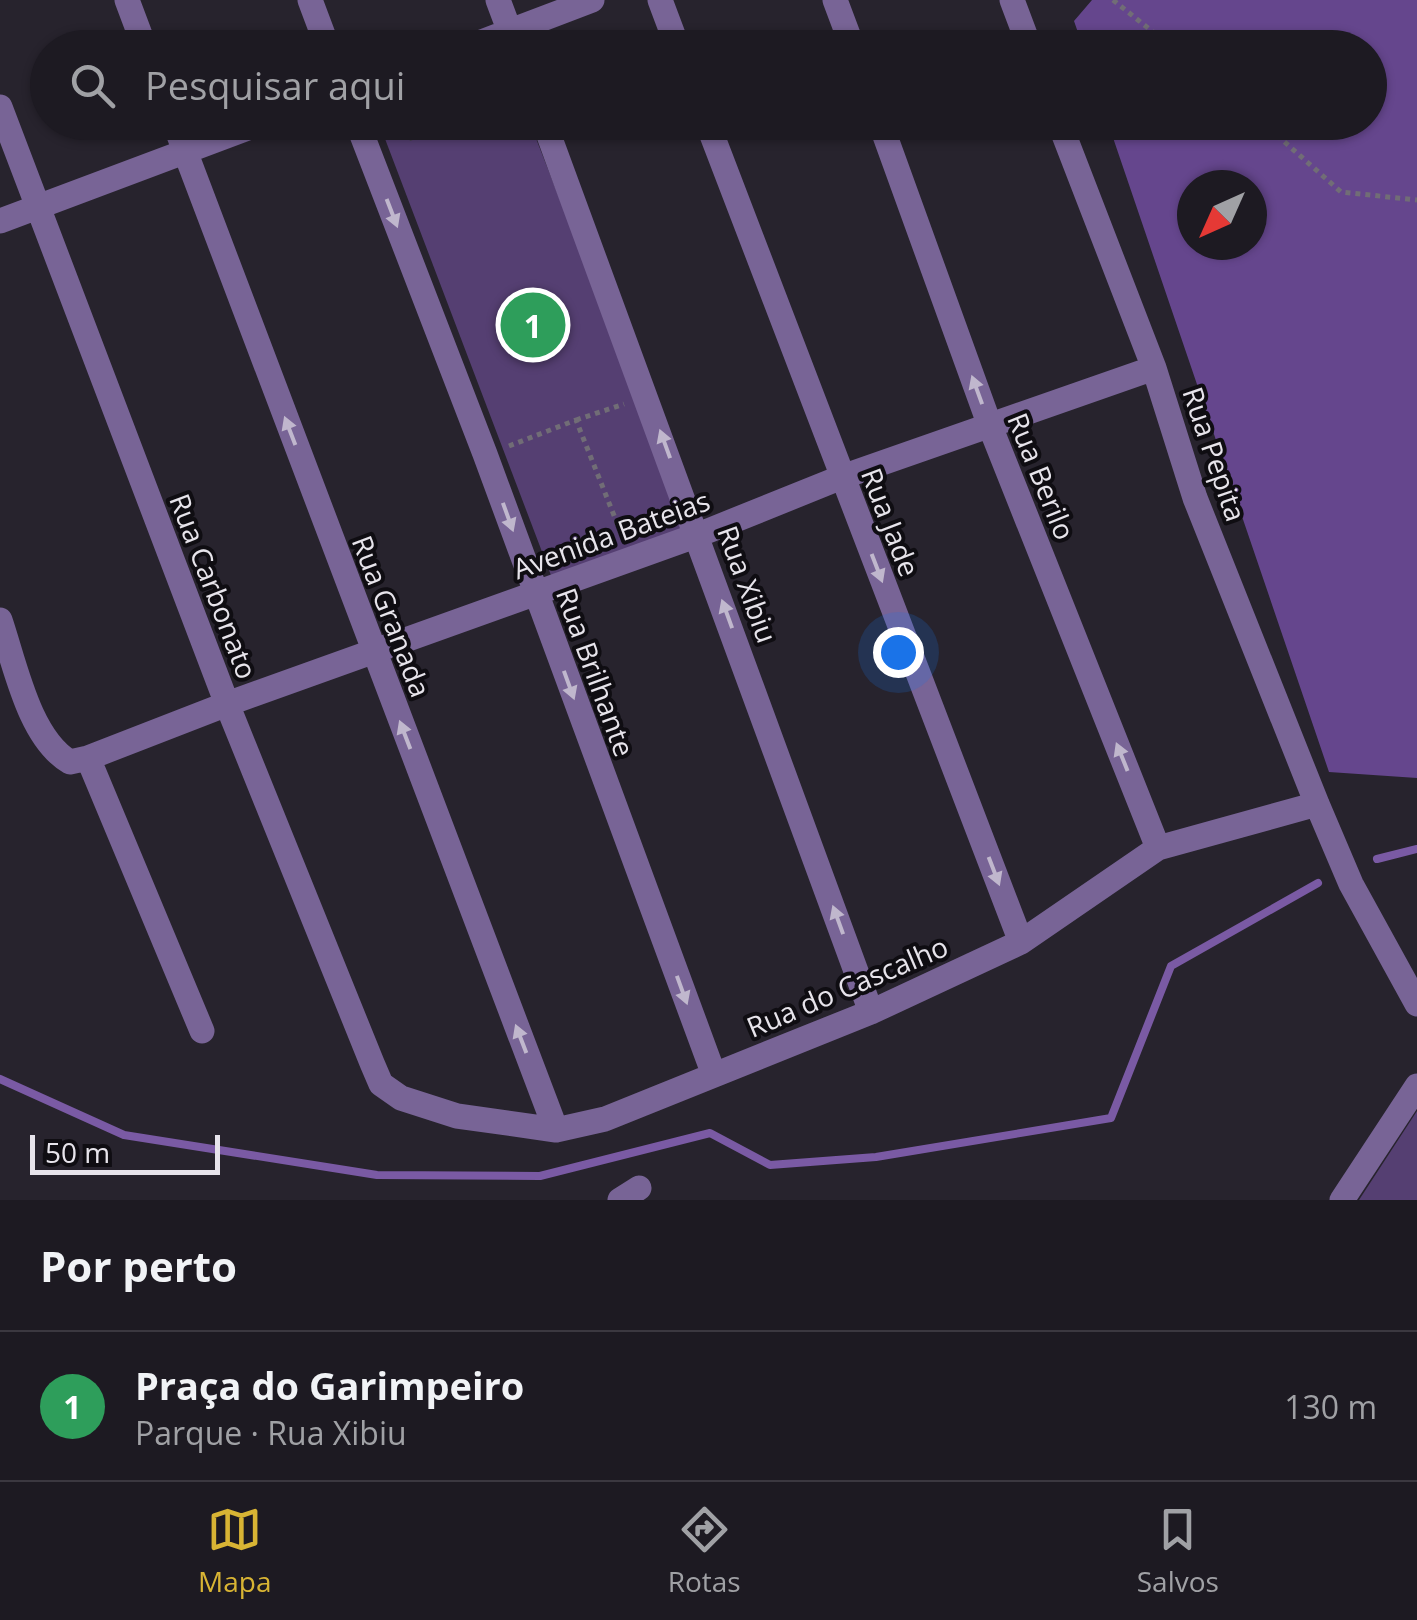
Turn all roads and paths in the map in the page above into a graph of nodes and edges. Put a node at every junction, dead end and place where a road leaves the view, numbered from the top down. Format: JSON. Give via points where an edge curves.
{"nodes":[{"id":1,"x":127,"y":0,"type":"edge"},
{"id":2,"x":310,"y":0,"type":"edge"},
{"id":3,"x":498,"y":0,"type":"edge"},
{"id":4,"x":592,"y":0,"type":"edge"},
{"id":5,"x":660,"y":0,"type":"edge"},
{"id":6,"x":836,"y":0,"type":"edge"},
{"id":7,"x":1012,"y":0,"type":"edge"},
{"id":8,"x":1113,"y":0,"type":"edge"},
{"id":9,"x":138,"y":30,"type":"edge"},
{"id":10,"x":321,"y":30,"type":"edge"},
{"id":11,"x":509,"y":30,"type":"edge"},
{"id":12,"x":533,"y":30,"type":"edge"},
{"id":13,"x":671,"y":30,"type":"edge"},
{"id":14,"x":847,"y":30,"type":"edge"},
{"id":15,"x":1023,"y":30,"type":"edge"},
{"id":16,"x":1150,"y":30,"type":"edge"},
{"id":17,"x":0,"y":107,"type":"edge"},
{"id":18,"x":181,"y":140,"type":"edge"},
{"id":19,"x":219,"y":140,"type":"edge"},
{"id":20,"x":364,"y":140,"type":"edge"},
{"id":21,"x":551,"y":140,"type":"edge"},
{"id":22,"x":714,"y":140,"type":"edge"},
{"id":23,"x":887,"y":140,"type":"edge"},
{"id":24,"x":1066,"y":140,"type":"edge"},
{"id":25,"x":1282,"y":140,"type":"edge"},
{"id":26,"x":186,"y":153,"type":"junction"},
{"id":27,"x":1417,"y":200,"type":"edge"},
{"id":28,"x":38,"y":208,"type":"junction"},
{"id":29,"x":0,"y":221,"type":"edge"},
{"id":30,"x":1154,"y":368,"type":"junction"},
{"id":31,"x":625,"y":404,"type":"dead end"},
{"id":32,"x":576,"y":420,"type":"junction"},
{"id":33,"x":990,"y":426,"type":"junction"},
{"id":34,"x":498,"y":450,"type":"dead end"},
{"id":35,"x":842,"y":477,"type":"junction"},
{"id":36,"x":698,"y":535,"type":"junction"},
{"id":37,"x":623,"y":538,"type":"dead end"},
{"id":38,"x":535,"y":594,"type":"junction"},
{"id":39,"x":0,"y":620,"type":"edge"},
{"id":40,"x":374,"y":654,"type":"junction"},
{"id":41,"x":227,"y":704,"type":"junction"},
{"id":42,"x":88,"y":758,"type":"junction"},
{"id":43,"x":1317,"y":804,"type":"junction"},
{"id":44,"x":1158,"y":848,"type":"junction"},
{"id":45,"x":1021,"y":942,"type":"junction"},
{"id":46,"x":1417,"y":1004,"type":"edge"},
{"id":47,"x":871,"y":1012,"type":"junction"},
{"id":48,"x":202,"y":1031,"type":"dead end"},
{"id":49,"x":714,"y":1075,"type":"junction"},
{"id":50,"x":381,"y":1084,"type":"joint"},
{"id":51,"x":1417,"y":1086,"type":"edge"},
{"id":52,"x":556,"y":1130,"type":"junction"},
{"id":53,"x":1342,"y":1200,"type":"edge"}],
"edges":[{"from":1,"to":9,"type":"street"},
{"from":2,"to":10,"type":"street"},
{"from":3,"to":11,"type":"street"},
{"from":4,"to":12,"type":"street"},
{"from":5,"to":13,"type":"street"},
{"from":6,"to":14,"type":"street"},
{"from":7,"to":15,"type":"street"},
{"from":8,"to":16,"type":"path"},
{"from":17,"to":28,"type":"street","name":"Rua Carbonato"},
{"from":18,"to":26,"type":"street","name":"Rua Granada"},
{"from":19,"to":26,"type":"street"},
{"from":20,"to":38,"type":"street","name":"Rua Brilhante","one_way":true},
{"from":36,"to":21,"type":"street","name":"Rua Xibiu","one_way":true},
{"from":22,"to":35,"type":"street","name":"Rua Jade"},
{"from":33,"to":23,"type":"street","name":"Rua Berilo","one_way":true},
{"from":24,"to":30,"type":"street","name":"Rua Pepita"},
{"from":25,"to":27,"type":"path","via":[[1341,192]]},
{"from":26,"to":28,"type":"street"},
{"from":40,"to":26,"type":"street","name":"Rua Granada","one_way":true},
{"from":28,"to":29,"type":"street"},
{"from":28,"to":41,"type":"street","name":"Rua Carbonato"},
{"from":30,"to":33,"type":"street","name":"Avenida Bateias"},
{"from":30,"to":43,"type":"street","name":"Rua Pepita","via":[[1195,498]]},
{"from":31,"to":32,"type":"path"},
{"from":32,"to":34,"type":"path"},
{"from":32,"to":37,"type":"path"},
{"from":33,"to":35,"type":"street","name":"Avenida Bateias"},
{"from":44,"to":33,"type":"street","name":"Rua Berilo","one_way":true},
{"from":35,"to":36,"type":"street","name":"Avenida Bateias"},
{"from":35,"to":45,"type":"street","name":"Rua Jade","one_way":true},
{"from":36,"to":38,"type":"street","name":"Avenida Bateias"},
{"from":47,"to":36,"type":"street","name":"Rua Xibiu","one_way":true},
{"from":38,"to":40,"type":"street","name":"Avenida Bateias"},
{"from":38,"to":49,"type":"street","name":"Rua Brilhante","one_way":true},
{"from":39,"to":42,"type":"street","via":[[52,752],[70,762]]},
{"from":40,"to":41,"type":"street","name":"Avenida Bateias"},
{"from":52,"to":40,"type":"street","name":"Rua Granada","one_way":true},
{"from":41,"to":42,"type":"street","name":"Avenida Bateias"},
{"from":41,"to":50,"type":"street","name":"Rua Carbonato"},
{"from":42,"to":48,"type":"street"},
{"from":43,"to":44,"type":"street","name":"Rua do Cascalho"},
{"from":43,"to":46,"type":"street","name":"Rua Pepita","via":[[1351,884]]},
{"from":44,"to":45,"type":"street","name":"Rua do Cascalho"},
{"from":45,"to":47,"type":"street","name":"Rua do Cascalho"},
{"from":47,"to":49,"type":"street","name":"Rua do Cascalho"},
{"from":49,"to":52,"type":"street","name":"Rua do Cascalho","via":[[605,1119]]},
{"from":50,"to":52,"type":"street","name":"Rua do Cascalho","via":[[401,1098],[457,1116]]},
{"from":51,"to":53,"type":"street"}]}
